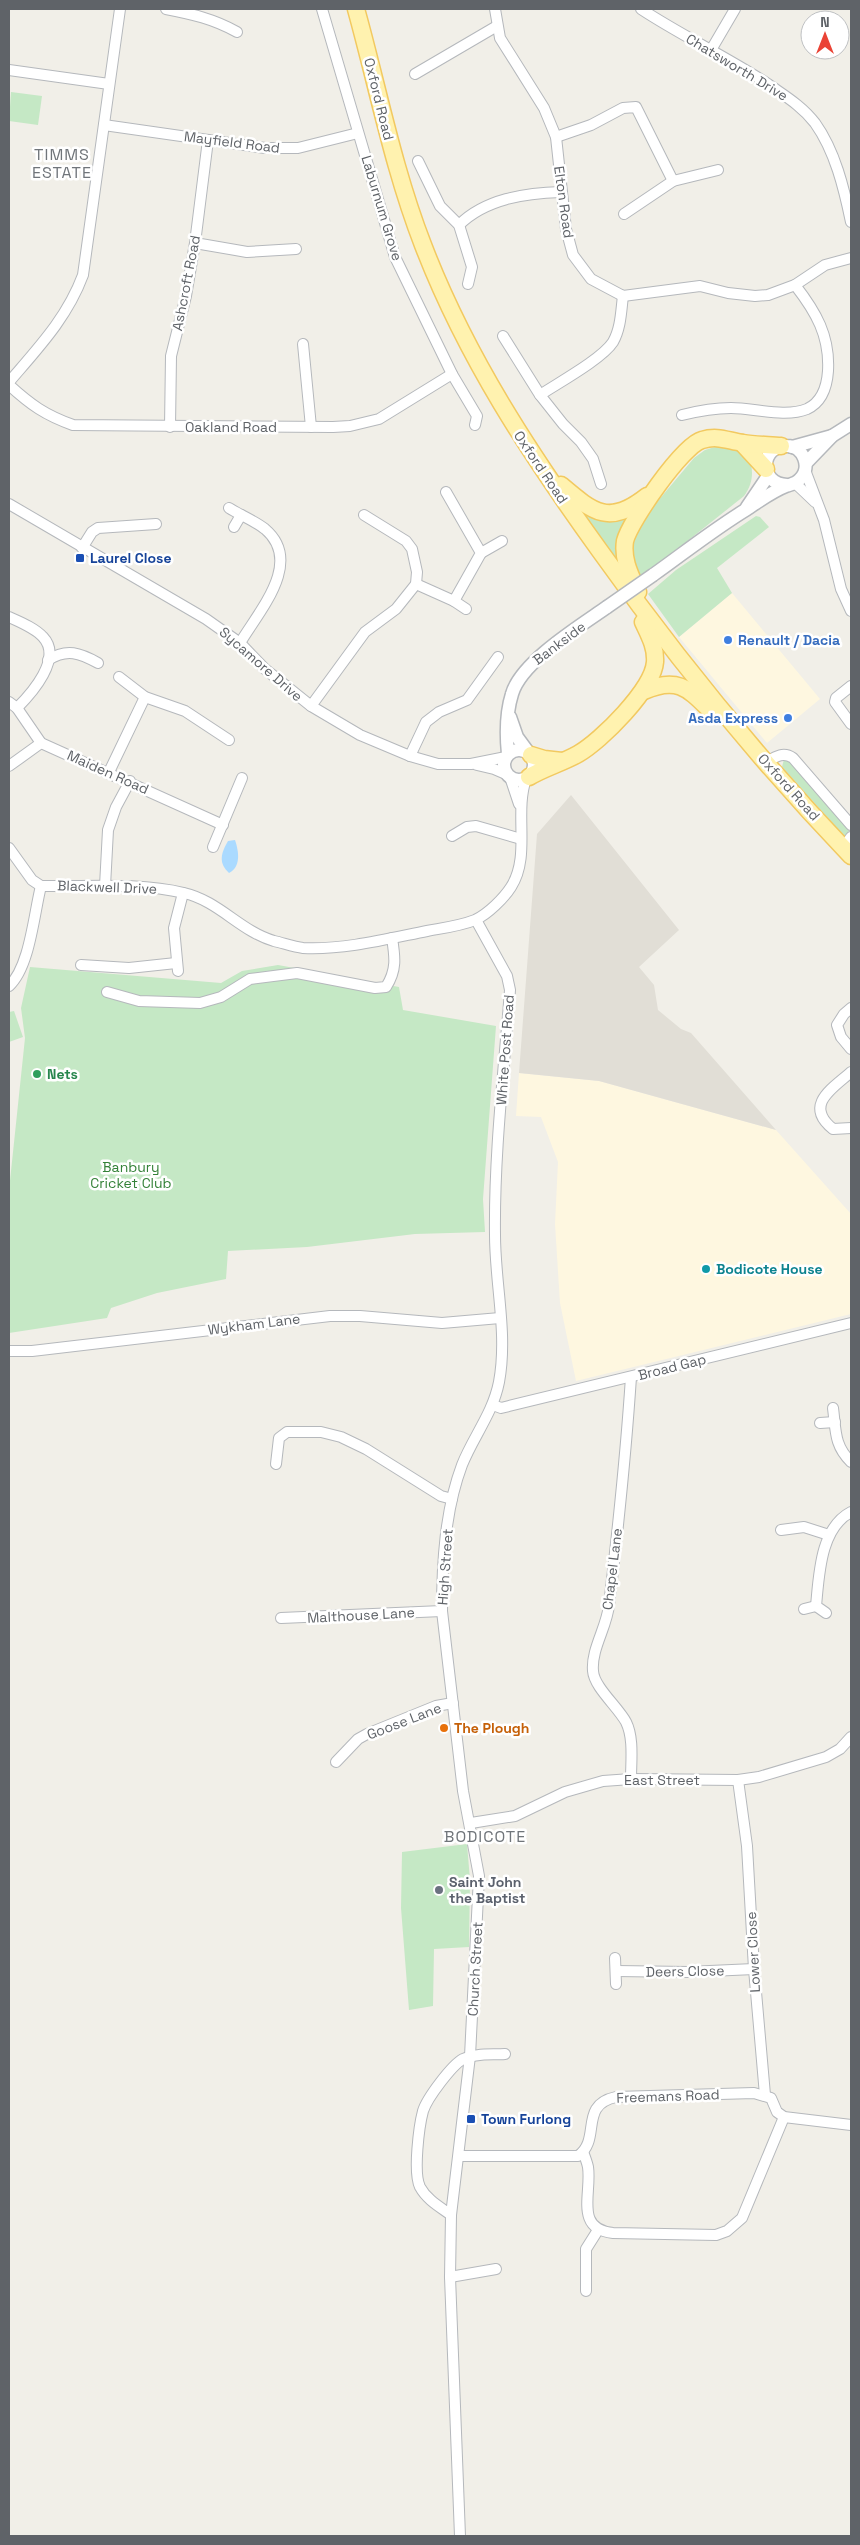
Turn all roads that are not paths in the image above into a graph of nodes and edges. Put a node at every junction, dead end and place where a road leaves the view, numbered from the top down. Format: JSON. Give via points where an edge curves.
{"nodes":[{"id":1,"x":120,"y":9,"type":"edge"},
{"id":2,"x":166,"y":9,"type":"edge"},
{"id":3,"x":322,"y":9,"type":"edge"},
{"id":4,"x":356,"y":9,"type":"edge"},
{"id":5,"x":496,"y":9,"type":"edge"},
{"id":6,"x":641,"y":9,"type":"edge"},
{"id":7,"x":735,"y":9,"type":"edge"},
{"id":8,"x":498,"y":26,"type":"junction"},
{"id":9,"x":237,"y":32,"type":"dead end"},
{"id":10,"x":711,"y":50,"type":"junction"},
{"id":11,"x":9,"y":70,"type":"edge"},
{"id":12,"x":415,"y":74,"type":"dead end"},
{"id":13,"x":109,"y":84,"type":"junction"},
{"id":14,"x":104,"y":125,"type":"junction"},
{"id":15,"x":358,"y":133,"type":"junction"},
{"id":16,"x":556,"y":137,"type":"junction"},
{"id":17,"x":208,"y":140,"type":"junction"},
{"id":18,"x":418,"y":161,"type":"dead end"},
{"id":19,"x":718,"y":170,"type":"dead end"},
{"id":20,"x":673,"y":181,"type":"junction"},
{"id":21,"x":847,"y":181,"type":"edge"},
{"id":22,"x":561,"y":192,"type":"junction"},
{"id":23,"x":624,"y":214,"type":"dead end"},
{"id":24,"x":851,"y":222,"type":"edge"},
{"id":25,"x":459,"y":225,"type":"junction"},
{"id":26,"x":195,"y":243,"type":"junction"},
{"id":27,"x":296,"y":249,"type":"dead end"},
{"id":28,"x":851,"y":258,"type":"edge"},
{"id":29,"x":468,"y":284,"type":"dead end"},
{"id":30,"x":795,"y":285,"type":"junction"},
{"id":31,"x":623,"y":296,"type":"junction"},
{"id":32,"x":503,"y":336,"type":"dead end"},
{"id":33,"x":303,"y":344,"type":"dead end"},
{"id":34,"x":452,"y":374,"type":"junction"},
{"id":35,"x":9,"y":384,"type":"edge"},
{"id":36,"x":540,"y":395,"type":"junction"},
{"id":37,"x":682,"y":415,"type":"dead end"},
{"id":38,"x":851,"y":424,"type":"edge"},
{"id":39,"x":475,"y":425,"type":"dead end"},
{"id":40,"x":311,"y":426,"type":"junction"},
{"id":41,"x":170,"y":427,"type":"junction"},
{"id":42,"x":832,"y":436,"type":"junction"},
{"id":43,"x":742,"y":443,"type":"junction"},
{"id":44,"x":787,"y":446,"type":"junction"},
{"id":45,"x":539,"y":466,"type":"junction"},
{"id":46,"x":805,"y":467,"type":"junction"},
{"id":47,"x":767,"y":472,"type":"junction"},
{"id":48,"x":601,"y":484,"type":"dead end"},
{"id":49,"x":791,"y":484,"type":"junction"},
{"id":50,"x":446,"y":492,"type":"dead end"},
{"id":51,"x":653,"y":492,"type":"junction"},
{"id":52,"x":9,"y":504,"type":"edge"},
{"id":53,"x":818,"y":504,"type":"junction"},
{"id":54,"x":229,"y":508,"type":"dead end"},
{"id":55,"x":746,"y":510,"type":"junction"},
{"id":56,"x":241,"y":515,"type":"junction"},
{"id":57,"x":364,"y":515,"type":"dead end"},
{"id":58,"x":156,"y":524,"type":"dead end"},
{"id":59,"x":234,"y":527,"type":"dead end"},
{"id":60,"x":502,"y":541,"type":"dead end"},
{"id":61,"x":82,"y":548,"type":"junction"},
{"id":62,"x":481,"y":553,"type":"junction"},
{"id":63,"x":416,"y":584,"type":"junction"},
{"id":64,"x":632,"y":597,"type":"junction"},
{"id":65,"x":454,"y":601,"type":"junction"},
{"id":66,"x":466,"y":609,"type":"dead end"},
{"id":67,"x":851,"y":611,"type":"edge"},
{"id":68,"x":9,"y":617,"type":"edge"},
{"id":69,"x":650,"y":622,"type":"junction"},
{"id":70,"x":240,"y":643,"type":"junction"},
{"id":71,"x":498,"y":656,"type":"dead end"},
{"id":72,"x":48,"y":660,"type":"junction"},
{"id":73,"x":98,"y":663,"type":"dead end"},
{"id":74,"x":119,"y":677,"type":"dead end"},
{"id":75,"x":851,"y":686,"type":"edge"},
{"id":76,"x":644,"y":691,"type":"junction"},
{"id":77,"x":145,"y":697,"type":"junction"},
{"id":78,"x":13,"y":705,"type":"edge"},
{"id":79,"x":311,"y":706,"type":"junction"},
{"id":80,"x":509,"y":712,"type":"junction"},
{"id":81,"x":851,"y":724,"type":"edge"},
{"id":82,"x":229,"y":740,"type":"dead end"},
{"id":83,"x":748,"y":741,"type":"junction"},
{"id":84,"x":41,"y":743,"type":"junction"},
{"id":85,"x":530,"y":753,"type":"junction"},
{"id":86,"x":410,"y":756,"type":"junction"},
{"id":87,"x":507,"y":756,"type":"junction"},
{"id":88,"x":565,"y":760,"type":"junction"},
{"id":89,"x":765,"y":763,"type":"junction"},
{"id":90,"x":471,"y":764,"type":"junction"},
{"id":91,"x":9,"y":766,"type":"edge"},
{"id":92,"x":109,"y":772,"type":"junction"},
{"id":93,"x":509,"y":776,"type":"junction"},
{"id":94,"x":242,"y":778,"type":"dead end"},
{"id":95,"x":527,"y":778,"type":"junction"},
{"id":96,"x":130,"y":781,"type":"junction"},
{"id":97,"x":520,"y":808,"type":"junction"},
{"id":98,"x":223,"y":825,"type":"junction"},
{"id":99,"x":851,"y":825,"type":"edge"},
{"id":100,"x":452,"y":836,"type":"dead end"},
{"id":101,"x":521,"y":839,"type":"junction"},
{"id":102,"x":849,"y":847,"type":"edge"},
{"id":103,"x":9,"y":848,"type":"edge"},
{"id":104,"x":213,"y":848,"type":"dead end"},
{"id":105,"x":41,"y":886,"type":"junction"},
{"id":106,"x":105,"y":886,"type":"junction"},
{"id":107,"x":183,"y":893,"type":"junction"},
{"id":108,"x":476,"y":920,"type":"junction"},
{"id":109,"x":392,"y":938,"type":"junction"},
{"id":110,"x":81,"y":965,"type":"dead end"},
{"id":111,"x":9,"y":986,"type":"edge"},
{"id":112,"x":107,"y":992,"type":"dead end"},
{"id":113,"x":851,"y":1008,"type":"edge"},
{"id":114,"x":851,"y":1049,"type":"edge"},
{"id":115,"x":851,"y":1072,"type":"edge"},
{"id":116,"x":851,"y":1128,"type":"edge"},
{"id":117,"x":500,"y":1318,"type":"junction"},
{"id":118,"x":851,"y":1323,"type":"edge"},
{"id":119,"x":9,"y":1351,"type":"edge"},
{"id":120,"x":631,"y":1377,"type":"junction"},
{"id":121,"x":492,"y":1405,"type":"junction"},
{"id":122,"x":833,"y":1408,"type":"dead end"},
{"id":123,"x":834,"y":1422,"type":"junction"},
{"id":124,"x":820,"y":1423,"type":"dead end"},
{"id":125,"x":851,"y":1462,"type":"edge"},
{"id":126,"x":276,"y":1464,"type":"dead end"},
{"id":127,"x":452,"y":1499,"type":"junction"},
{"id":128,"x":851,"y":1512,"type":"edge"},
{"id":129,"x":781,"y":1530,"type":"dead end"},
{"id":130,"x":829,"y":1535,"type":"junction"},
{"id":131,"x":816,"y":1606,"type":"junction"},
{"id":132,"x":804,"y":1609,"type":"dead end"},
{"id":133,"x":442,"y":1611,"type":"junction"},
{"id":134,"x":826,"y":1613,"type":"dead end"},
{"id":135,"x":281,"y":1618,"type":"dead end"},
{"id":136,"x":453,"y":1703,"type":"junction"},
{"id":137,"x":851,"y":1737,"type":"edge"},
{"id":138,"x":336,"y":1762,"type":"dead end"},
{"id":139,"x":630,"y":1778,"type":"junction"},
{"id":140,"x":738,"y":1780,"type":"junction"},
{"id":141,"x":470,"y":1823,"type":"junction"},
{"id":142,"x":615,"y":1958,"type":"dead end"},
{"id":143,"x":754,"y":1968,"type":"junction"},
{"id":144,"x":616,"y":1971,"type":"junction"},
{"id":145,"x":616,"y":1984,"type":"dead end"},
{"id":146,"x":505,"y":2054,"type":"dead end"},
{"id":147,"x":470,"y":2056,"type":"junction"},
{"id":148,"x":765,"y":2095,"type":"junction"},
{"id":149,"x":784,"y":2117,"type":"junction"},
{"id":150,"x":851,"y":2125,"type":"edge"},
{"id":151,"x":583,"y":2152,"type":"junction"},
{"id":152,"x":460,"y":2156,"type":"junction"},
{"id":153,"x":451,"y":2215,"type":"junction"},
{"id":154,"x":598,"y":2230,"type":"junction"},
{"id":155,"x":496,"y":2269,"type":"dead end"},
{"id":156,"x":450,"y":2277,"type":"junction"},
{"id":157,"x":586,"y":2291,"type":"dead end"},
{"id":158,"x":460,"y":2536,"type":"edge"}],
"edges":[{"from":1,"to":13,"type":"street"},
{"from":2,"to":9,"type":"street","via":[[201,15]]},
{"from":3,"to":15,"type":"street","name":"Laburnum Grove"},
{"from":4,"to":45,"type":"main road","name":"Oxford Road","via":[[396,165],[423,245],[468,348]]},
{"from":5,"to":8,"type":"street","name":"Elton Road"},
{"from":6,"to":10,"type":"street","name":"Chatsworth Drive"},
{"from":7,"to":10,"type":"street"},
{"from":8,"to":12,"type":"street"},
{"from":8,"to":16,"type":"street","name":"Elton Road","via":[[506,50],[544,108]]},
{"from":10,"to":21,"type":"street","name":"Chatsworth Drive","via":[[742,66],[801,106],[815,124]]},
{"from":11,"to":13,"type":"street"},
{"from":13,"to":14,"type":"street"},
{"from":14,"to":17,"type":"street","name":"Mayfield Road"},
{"from":14,"to":35,"type":"street","via":[[83,275],[75,296],[55,328]]},
{"from":15,"to":17,"type":"street","name":"Mayfield Road","via":[[298,148],[265,148]]},
{"from":15,"to":34,"type":"street","name":"Laburnum Grove","via":[[395,257]]},
{"from":16,"to":20,"type":"street","via":[[591,125],[623,108],[636,107]]},
{"from":16,"to":22,"type":"street","name":"Elton Road"},
{"from":17,"to":26,"type":"street","name":"Ashcroft Road"},
{"from":18,"to":25,"type":"street","via":[[440,206]]},
{"from":19,"to":20,"type":"street"},
{"from":20,"to":23,"type":"street"},
{"from":21,"to":24,"type":"street","name":"Chatsworth Drive"},
{"from":22,"to":25,"type":"street","via":[[511,198],[487,205]]},
{"from":22,"to":31,"type":"street","name":"Elton Road","via":[[573,255],[591,279]]},
{"from":25,"to":29,"type":"street","via":[[472,267]]},
{"from":26,"to":27,"type":"street","via":[[247,252]]},
{"from":26,"to":41,"type":"street","name":"Ashcroft Road","via":[[171,356]]},
{"from":28,"to":30,"type":"street","via":[[826,265]]},
{"from":30,"to":31,"type":"street","via":[[768,295],[754,296],[700,286]]},
{"from":30,"to":37,"type":"street","via":[[814,310],[827,339],[827,385],[819,399],[807,409],[787,412],[714,409]]},
{"from":31,"to":36,"type":"street","via":[[613,342]]},
{"from":32,"to":36,"type":"street"},
{"from":33,"to":40,"type":"street"},
{"from":34,"to":39,"type":"street","name":"Laburnum Grove","via":[[477,416]]},
{"from":34,"to":40,"type":"street","name":"Oakland Road","via":[[379,419],[350,426]]},
{"from":35,"to":41,"type":"street","name":"Oakland Road","via":[[47,416],[73,425]]},
{"from":36,"to":48,"type":"street","via":[[593,459]]},
{"from":38,"to":42,"type":"street"},
{"from":40,"to":41,"type":"street","name":"Oakland Road"},
{"from":42,"to":44,"type":"street"},
{"from":42,"to":46,"type":"street"},
{"from":43,"to":44,"type":"main road"},
{"from":43,"to":47,"type":"main road"},
{"from":43,"to":51,"type":"main road","via":[[717,436],[693,444]]},
{"from":44,"to":46,"type":"street","via":[[802,453]]},
{"from":44,"to":47,"type":"street","via":[[771,452]]},
{"from":45,"to":51,"type":"main road","via":[[580,503],[599,513],[626,511]]},
{"from":45,"to":64,"type":"main road","name":"Oxford Road"},
{"from":46,"to":49,"type":"street"},
{"from":46,"to":53,"type":"street"},
{"from":47,"to":49,"type":"street","via":[[776,483]]},
{"from":47,"to":55,"type":"street"},
{"from":49,"to":53,"type":"street"},
{"from":49,"to":55,"type":"street","name":"Bankside"},
{"from":50,"to":62,"type":"street"},
{"from":51,"to":69,"type":"main road","via":[[631,528],[625,548],[629,574]]},
{"from":52,"to":61,"type":"street","name":"Sycamore Drive"},
{"from":53,"to":67,"type":"street","via":[[841,590]]},
{"from":54,"to":56,"type":"street"},
{"from":55,"to":80,"type":"street","name":"Bankside","bridge":true,"via":[[529,666],[512,692]]},
{"from":56,"to":59,"type":"street"},
{"from":56,"to":70,"type":"street","via":[[265,529],[282,556],[280,576]]},
{"from":57,"to":63,"type":"street","via":[[406,541],[412,549]]},
{"from":58,"to":61,"type":"street","via":[[98,528]]},
{"from":60,"to":62,"type":"street"},
{"from":61,"to":70,"type":"street","name":"Sycamore Drive","via":[[206,619]]},
{"from":62,"to":65,"type":"street"},
{"from":63,"to":65,"type":"street"},
{"from":63,"to":79,"type":"street","via":[[396,609],[365,632]]},
{"from":64,"to":69,"type":"main road","name":"Oxford Road"},
{"from":64,"to":76,"type":"main road","via":[[652,641],[655,656],[652,676]]},
{"from":65,"to":66,"type":"street"},
{"from":68,"to":72,"type":"street","via":[[42,635],[48,643]]},
{"from":69,"to":83,"type":"main road","name":"Oxford Road"},
{"from":70,"to":79,"type":"street","name":"Sycamore Drive","via":[[265,669]]},
{"from":71,"to":86,"type":"street","via":[[467,700],[439,712],[426,722]]},
{"from":72,"to":73,"type":"street","via":[[72,652]]},
{"from":72,"to":78,"type":"street","via":[[40,680]]},
{"from":74,"to":77,"type":"street"},
{"from":75,"to":81,"type":"street","via":[[834,702]]},
{"from":76,"to":83,"type":"main road","via":[[662,684],[684,686]]},
{"from":76,"to":88,"type":"main road","via":[[596,740],[579,754]]},
{"from":77,"to":82,"type":"street","via":[[185,711]]},
{"from":77,"to":92,"type":"street"},
{"from":78,"to":84,"type":"street"},
{"from":79,"to":86,"type":"street","name":"Sycamore Drive","via":[[360,735]]},
{"from":80,"to":85,"type":"street","via":[[514,731]]},
{"from":80,"to":87,"type":"street","name":"Bankside"},
{"from":83,"to":89,"type":"main road","name":"Oxford Road"},
{"from":84,"to":91,"type":"street"},
{"from":84,"to":92,"type":"street","name":"Maiden Road"},
{"from":85,"to":87,"type":"street","via":[[516,750]]},
{"from":85,"to":88,"type":"main road","via":[[544,759]]},
{"from":85,"to":95,"type":"street","via":[[535,764]]},
{"from":86,"to":90,"type":"street","name":"Sycamore Drive","via":[[438,764]]},
{"from":87,"to":90,"type":"street","name":"Sycamore Drive"},
{"from":87,"to":93,"type":"street","via":[[504,766]]},
{"from":88,"to":95,"type":"main road"},
{"from":89,"to":99,"type":"street","via":[[779,754],[793,758]]},
{"from":89,"to":102,"type":"main road","name":"Oxford Road"},
{"from":90,"to":93,"type":"street","name":"Sycamore Drive","via":[[487,766]]},
{"from":92,"to":96,"type":"street","name":"Maiden Road"},
{"from":93,"to":95,"type":"street","via":[[517,780]]},
{"from":93,"to":97,"type":"street"},
{"from":94,"to":98,"type":"street"},
{"from":95,"to":97,"type":"street"},
{"from":96,"to":98,"type":"street","name":"Maiden Road"},
{"from":96,"to":106,"type":"street","via":[[108,830]]},
{"from":97,"to":101,"type":"street"},
{"from":98,"to":104,"type":"street"},
{"from":100,"to":101,"type":"street","via":[[476,826]]},
{"from":101,"to":108,"type":"street","via":[[517,874],[510,888]]},
{"from":103,"to":105,"type":"street","name":"Blackwell Drive","via":[[32,880]]},
{"from":105,"to":106,"type":"street","name":"Blackwell Drive"},
{"from":105,"to":111,"type":"street","via":[[24,958]]},
{"from":106,"to":107,"type":"street","name":"Blackwell Drive"},
{"from":107,"to":109,"type":"street","name":"Blackwell Drive","via":[[214,904],[249,929],[272,940],[302,948],[352,945]]},
{"from":107,"to":110,"type":"street","via":[[174,928],[177,967]]},
{"from":108,"to":109,"type":"street","name":"Blackwell Drive"},
{"from":108,"to":117,"type":"street","name":"White Post Road","via":[[507,976],[510,990],[496,1191]]},
{"from":109,"to":112,"type":"street","via":[[396,963],[394,975],[386,987],[375,988],[297,973],[250,978],[221,997],[200,1003],[140,1000]]},
{"from":113,"to":114,"type":"street","via":[[837,1025],[841,1037]]},
{"from":115,"to":116,"type":"street","via":[[824,1096],[820,1109],[826,1123],[833,1129]]},
{"from":117,"to":119,"type":"street","name":"Wykham Lane","via":[[442,1322],[330,1316],[42,1350]]},
{"from":117,"to":121,"type":"street","name":"High Street","via":[[499,1382]]},
{"from":118,"to":120,"type":"street","name":"Broad Gap"},
{"from":120,"to":121,"type":"street","name":"Broad Gap","via":[[501,1408]]},
{"from":120,"to":139,"type":"street","name":"Chapel Lane","via":[[609,1608],[592,1662],[596,1682],[627,1724]]},
{"from":121,"to":127,"type":"street","name":"High Street","via":[[462,1465]]},
{"from":122,"to":123,"type":"street"},
{"from":123,"to":124,"type":"street"},
{"from":123,"to":125,"type":"street","via":[[839,1449]]},
{"from":126,"to":127,"type":"street","via":[[280,1438],[287,1432],[330,1433],[366,1449],[441,1496]]},
{"from":127,"to":133,"type":"street","name":"High Street","via":[[442,1580]]},
{"from":128,"to":130,"type":"street"},
{"from":129,"to":130,"type":"street","via":[[804,1527]]},
{"from":130,"to":131,"type":"street","via":[[820,1568]]},
{"from":131,"to":132,"type":"street"},
{"from":131,"to":134,"type":"street"},
{"from":133,"to":135,"type":"street","name":"Malthouse Lane"},
{"from":133,"to":136,"type":"street","name":"High Street"},
{"from":136,"to":138,"type":"street","name":"Goose Lane","via":[[436,1706],[367,1734]]},
{"from":136,"to":141,"type":"street","name":"High Street"},
{"from":137,"to":140,"type":"street","name":"East Street","via":[[826,1757],[781,1772]]},
{"from":139,"to":140,"type":"street","name":"East Street"},
{"from":139,"to":141,"type":"street","name":"East Street","via":[[584,1785],[515,1816]]},
{"from":140,"to":143,"type":"street","name":"Lower Close","via":[[747,1846]]},
{"from":141,"to":147,"type":"street","name":"Church Street","via":[[479,1876]]},
{"from":142,"to":144,"type":"street"},
{"from":143,"to":144,"type":"street","name":"Deers Close","via":[[688,1972]]},
{"from":143,"to":148,"type":"street","name":"Lower Close"},
{"from":144,"to":145,"type":"street"},
{"from":146,"to":147,"type":"street"},
{"from":147,"to":152,"type":"street","name":"Church Street"},
{"from":147,"to":153,"type":"street","via":[[461,2060],[427,2102],[418,2149],[416,2173],[419,2185],[432,2202]]},
{"from":148,"to":149,"type":"street"},
{"from":148,"to":151,"type":"street","name":"Freemans Road","via":[[609,2098],[593,2114],[589,2145]]},
{"from":149,"to":150,"type":"street"},
{"from":149,"to":154,"type":"street","via":[[748,2207],[742,2218],[727,2231],[700,2236],[613,2234]]},
{"from":151,"to":152,"type":"street","via":[[571,2157]]},
{"from":151,"to":154,"type":"street","via":[[588,2167],[587,2205],[593,2225]]},
{"from":152,"to":153,"type":"street","name":"Church Street"},
{"from":153,"to":156,"type":"street","name":"Church Street"},
{"from":154,"to":157,"type":"street","via":[[586,2249]]},
{"from":155,"to":156,"type":"street"},
{"from":156,"to":158,"type":"street","name":"Church Street"}]}
